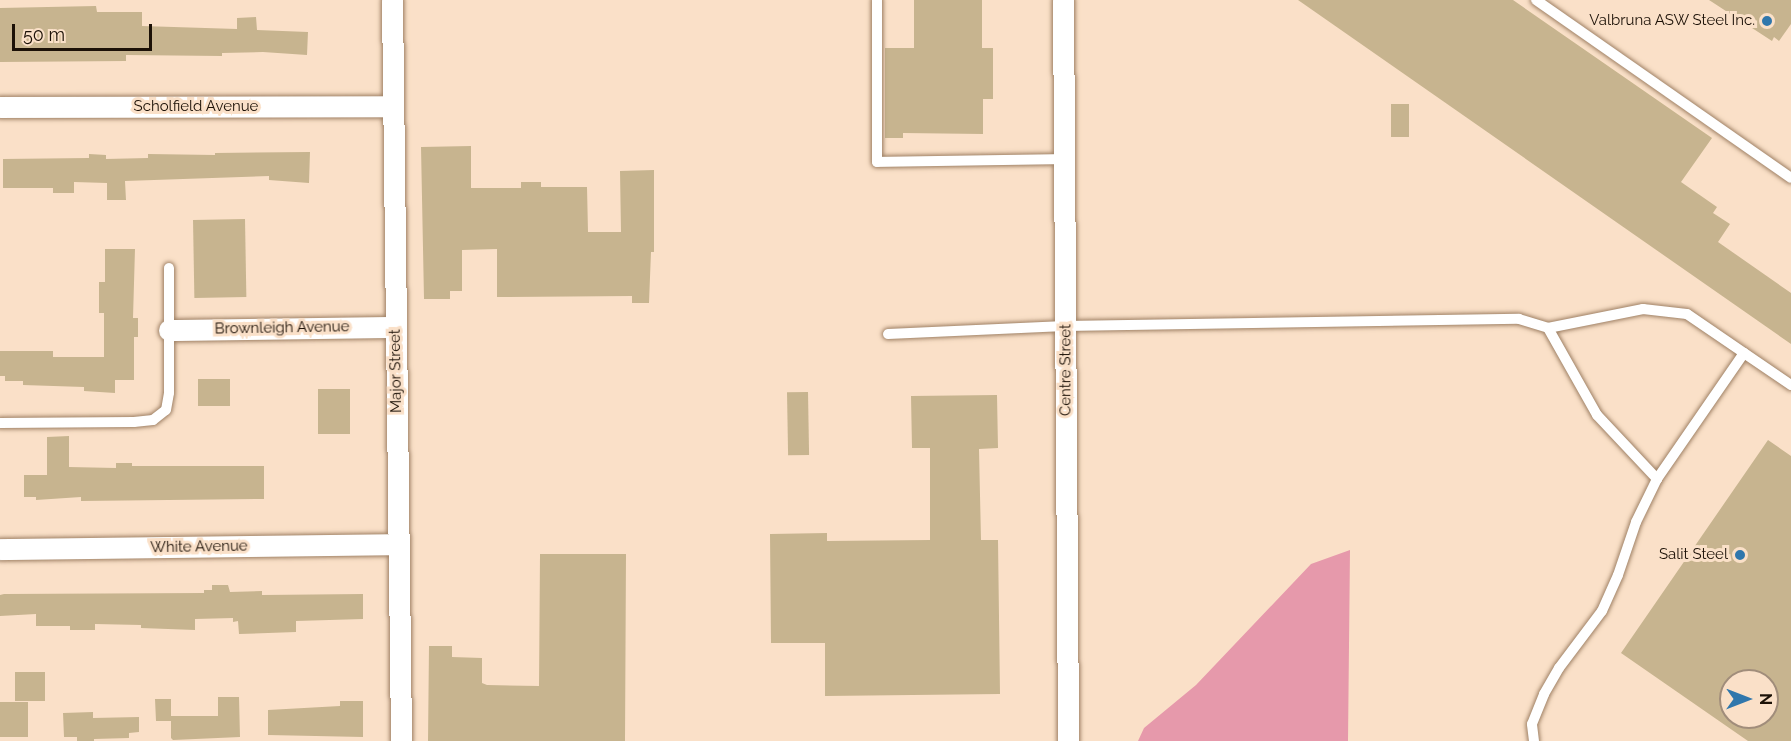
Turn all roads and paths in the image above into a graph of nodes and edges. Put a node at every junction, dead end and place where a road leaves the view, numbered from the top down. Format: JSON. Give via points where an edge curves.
{"nodes":[{"id":1,"x":392,"y":0,"type":"edge"},
{"id":2,"x":877,"y":0,"type":"edge"},
{"id":3,"x":1063,"y":0,"type":"edge"},
{"id":4,"x":1536,"y":0,"type":"edge"},
{"id":5,"x":393,"y":106,"type":"junction"},
{"id":6,"x":0,"y":107,"type":"edge"},
{"id":7,"x":1064,"y":159,"type":"junction"},
{"id":8,"x":1791,"y":178,"type":"edge"},
{"id":9,"x":169,"y":268,"type":"dead end"},
{"id":10,"x":1065,"y":326,"type":"junction"},
{"id":11,"x":396,"y":327,"type":"junction"},
{"id":12,"x":1548,"y":328,"type":"junction"},
{"id":13,"x":169,"y":330,"type":"junction"},
{"id":14,"x":888,"y":334,"type":"dead end"},
{"id":15,"x":1744,"y":353,"type":"junction"},
{"id":16,"x":1791,"y":386,"type":"edge"},
{"id":17,"x":0,"y":423,"type":"edge"},
{"id":18,"x":1656,"y":479,"type":"junction"},
{"id":19,"x":399,"y":544,"type":"junction"},
{"id":20,"x":0,"y":549,"type":"edge"},
{"id":21,"x":401,"y":741,"type":"edge"},
{"id":22,"x":1068,"y":741,"type":"edge"},
{"id":23,"x":1534,"y":741,"type":"edge"}],
"edges":[{"from":1,"to":5,"type":"street","name":"Major Street"},
{"from":2,"to":7,"type":"lane","via":[[877,162]]},
{"from":3,"to":7,"type":"street","name":"Centre Street"},
{"from":4,"to":8,"type":"lane"},
{"from":5,"to":6,"type":"street","name":"Scholfield Avenue"},
{"from":5,"to":11,"type":"street","name":"Major Street"},
{"from":7,"to":10,"type":"street","name":"Centre Street"},
{"from":9,"to":13,"type":"lane"},
{"from":10,"to":12,"type":"lane","via":[[1519,319]]},
{"from":10,"to":14,"type":"lane"},
{"from":10,"to":22,"type":"street","name":"Centre Street"},
{"from":11,"to":13,"type":"street","name":"Brownleigh Avenue"},
{"from":11,"to":19,"type":"street","name":"Major Street"},
{"from":12,"to":15,"type":"lane","via":[[1644,309],[1687,314]]},
{"from":12,"to":18,"type":"lane","via":[[1597,415]]},
{"from":13,"to":17,"type":"lane","via":[[166,410],[153,420]]},
{"from":15,"to":16,"type":"lane"},
{"from":15,"to":18,"type":"lane"},
{"from":18,"to":23,"type":"lane","via":[[1602,611],[1544,694],[1532,724]]},
{"from":19,"to":20,"type":"street","name":"White Avenue"},
{"from":19,"to":21,"type":"street","name":"Major Street"}]}
